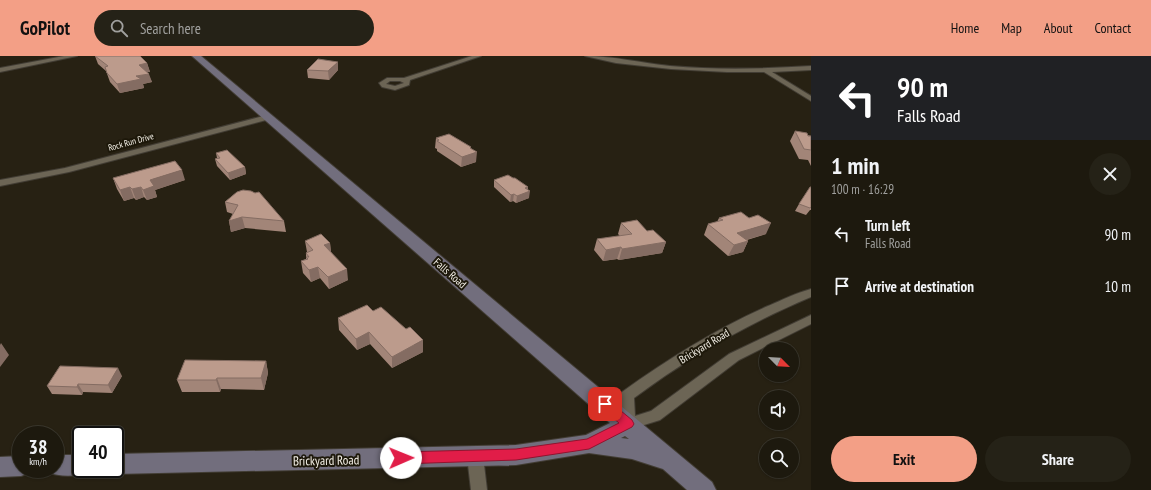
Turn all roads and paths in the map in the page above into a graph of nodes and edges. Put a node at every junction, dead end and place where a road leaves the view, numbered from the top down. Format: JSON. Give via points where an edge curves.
{"nodes":[{"id":1,"x":74,"y":56,"type":"edge"},
{"id":2,"x":196,"y":56,"type":"edge"},
{"id":3,"x":478,"y":56,"type":"edge"},
{"id":4,"x":588,"y":56,"type":"edge"},
{"id":5,"x":811,"y":68,"type":"edge"},
{"id":6,"x":0,"y":70,"type":"edge"},
{"id":7,"x":766,"y":71,"type":"junction"},
{"id":8,"x":404,"y":80,"type":"dead end"},
{"id":9,"x":811,"y":99,"type":"edge"},
{"id":10,"x":267,"y":117,"type":"junction"},
{"id":11,"x":0,"y":183,"type":"edge"},
{"id":12,"x":811,"y":293,"type":"edge"},
{"id":13,"x":811,"y":319,"type":"edge"},
{"id":14,"x":628,"y":424,"type":"junction"},
{"id":15,"x":589,"y":444,"type":"junction"},
{"id":16,"x":475,"y":456,"type":"junction"},
{"id":17,"x":672,"y":463,"type":"junction"},
{"id":18,"x":124,"y":464,"type":"edge"},
{"id":19,"x":12,"y":466,"type":"edge"},
{"id":20,"x":0,"y":467,"type":"edge"},
{"id":21,"x":479,"y":490,"type":"edge"},
{"id":22,"x":704,"y":490,"type":"edge"}],
"edges":[{"from":1,"to":6,"type":"street"},
{"from":2,"to":10,"type":"main road","name":"Falls Road"},
{"from":3,"to":8,"type":"street"},
{"from":4,"to":7,"type":"street","via":[[696,70]]},
{"from":5,"to":7,"type":"street"},
{"from":7,"to":9,"type":"street"},
{"from":10,"to":11,"type":"street","name":"Rock Run Drive","via":[[66,170]]},
{"from":10,"to":14,"type":"main road","name":"Falls Road"},
{"from":12,"to":14,"type":"street","name":"Brickyard Road","via":[[779,305],[710,341],[647,381],[628,396]]},
{"from":13,"to":14,"type":"street","name":"Brickyard Road","via":[[734,357],[655,416]]},
{"from":14,"to":15,"type":"main road","name":"Brickyard Road"},
{"from":14,"to":17,"type":"main road","name":"Falls Road"},
{"from":15,"to":16,"type":"main road","name":"Brickyard Road","via":[[516,455]]},
{"from":15,"to":17,"type":"main road","via":[[632,449]]},
{"from":16,"to":18,"type":"main road","name":"Brickyard Road"},
{"from":16,"to":21,"type":"street"},
{"from":17,"to":22,"type":"main road","name":"Falls Road"},
{"from":19,"to":20,"type":"main road"}]}
